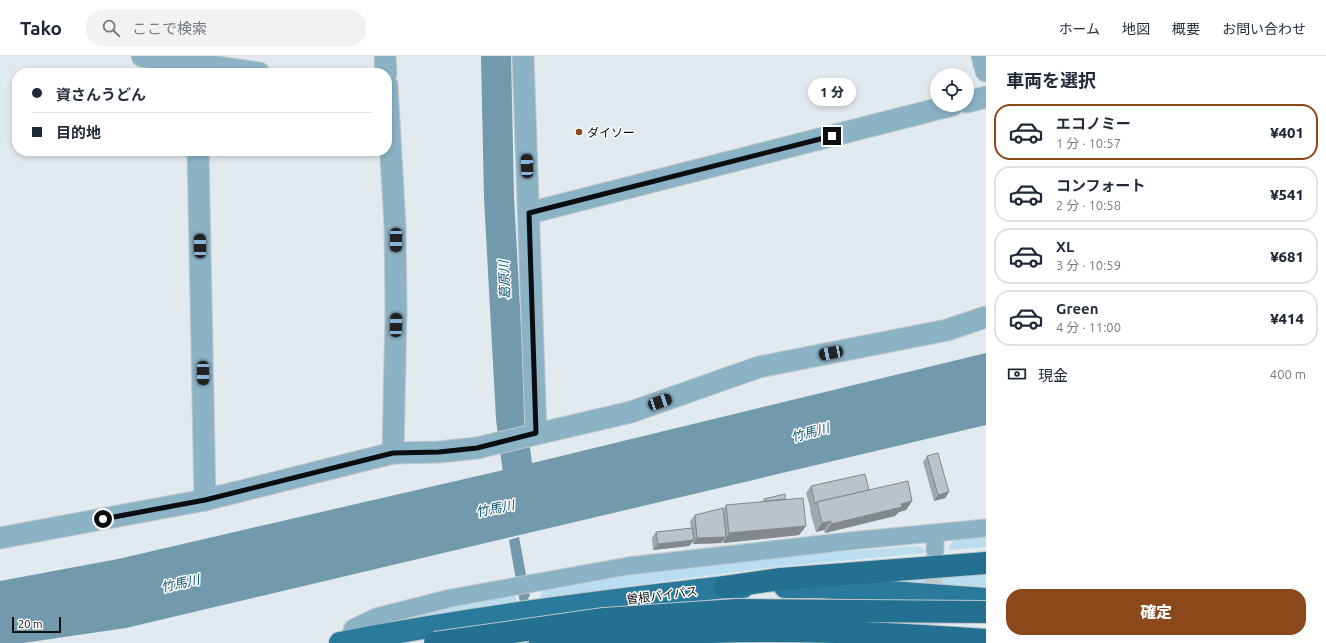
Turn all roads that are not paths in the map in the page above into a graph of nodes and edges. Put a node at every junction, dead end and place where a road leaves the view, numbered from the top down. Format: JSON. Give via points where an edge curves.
{"nodes":[{"id":1,"x":142,"y":56,"type":"edge"},
{"id":2,"x":385,"y":56,"type":"edge"},
{"id":3,"x":523,"y":56,"type":"edge"},
{"id":4,"x":982,"y":56,"type":"edge"},
{"id":5,"x":197,"y":64,"type":"edge"},
{"id":6,"x":225,"y":68,"type":"edge"},
{"id":7,"x":386,"y":68,"type":"edge"},
{"id":8,"x":986,"y":71,"type":"edge"},
{"id":9,"x":986,"y":97,"type":"edge"},
{"id":10,"x":974,"y":100,"type":"edge"},
{"id":11,"x":930,"y":111,"type":"edge"},
{"id":12,"x":198,"y":156,"type":"edge"},
{"id":13,"x":391,"y":156,"type":"edge"},
{"id":14,"x":529,"y":213,"type":"junction"},
{"id":15,"x":986,"y":317,"type":"edge"},
{"id":16,"x":536,"y":433,"type":"junction"},
{"id":17,"x":393,"y":453,"type":"junction"},
{"id":18,"x":205,"y":500,"type":"junction"},
{"id":19,"x":986,"y":528,"type":"edge"},
{"id":20,"x":0,"y":538,"type":"edge"},
{"id":21,"x":986,"y":563,"type":"edge"},
{"id":22,"x":534,"y":582,"type":"junction"},
{"id":23,"x":725,"y":587,"type":"junction"},
{"id":24,"x":986,"y":599,"type":"edge"},
{"id":25,"x":534,"y":600,"type":"dead end"},
{"id":26,"x":986,"y":612,"type":"edge"},
{"id":27,"x":986,"y":640,"type":"edge"},
{"id":28,"x":344,"y":642,"type":"edge"},
{"id":29,"x":435,"y":643,"type":"edge"},
{"id":30,"x":540,"y":643,"type":"edge"}],
"edges":[{"from":1,"to":5,"type":"street"},
{"from":2,"to":7,"type":"street"},
{"from":3,"to":14,"type":"street"},
{"from":4,"to":8,"type":"street"},
{"from":5,"to":6,"type":"street"},
{"from":9,"to":10,"type":"street"},
{"from":11,"to":14,"type":"street"},
{"from":12,"to":18,"type":"street"},
{"from":13,"to":17,"type":"street","via":[[396,310]]},
{"from":14,"to":16,"type":"street"},
{"from":15,"to":16,"type":"street","via":[[947,330],[759,367],[631,412]]},
{"from":16,"to":17,"type":"street","via":[[477,448]]},
{"from":17,"to":18,"type":"street"},
{"from":18,"to":20,"type":"street"},
{"from":19,"to":22,"type":"street","via":[[935,542],[850,541],[628,566]]},
{"from":21,"to":23,"type":"highway","via":[[781,579]]},
{"from":22,"to":25,"type":"street"},
{"from":22,"to":28,"type":"street","via":[[451,598],[376,617],[353,628]]},
{"from":23,"to":24,"type":"highway","name":"曽根バイパス","via":[[820,587]]},
{"from":23,"to":28,"type":"highway","name":"曽根バイパス","via":[[545,608]]},
{"from":26,"to":29,"type":"highway","bridge":true,"via":[[737,610],[604,619]]},
{"from":27,"to":30,"type":"highway","bridge":true,"via":[[848,632],[767,631],[686,632]]}]}
